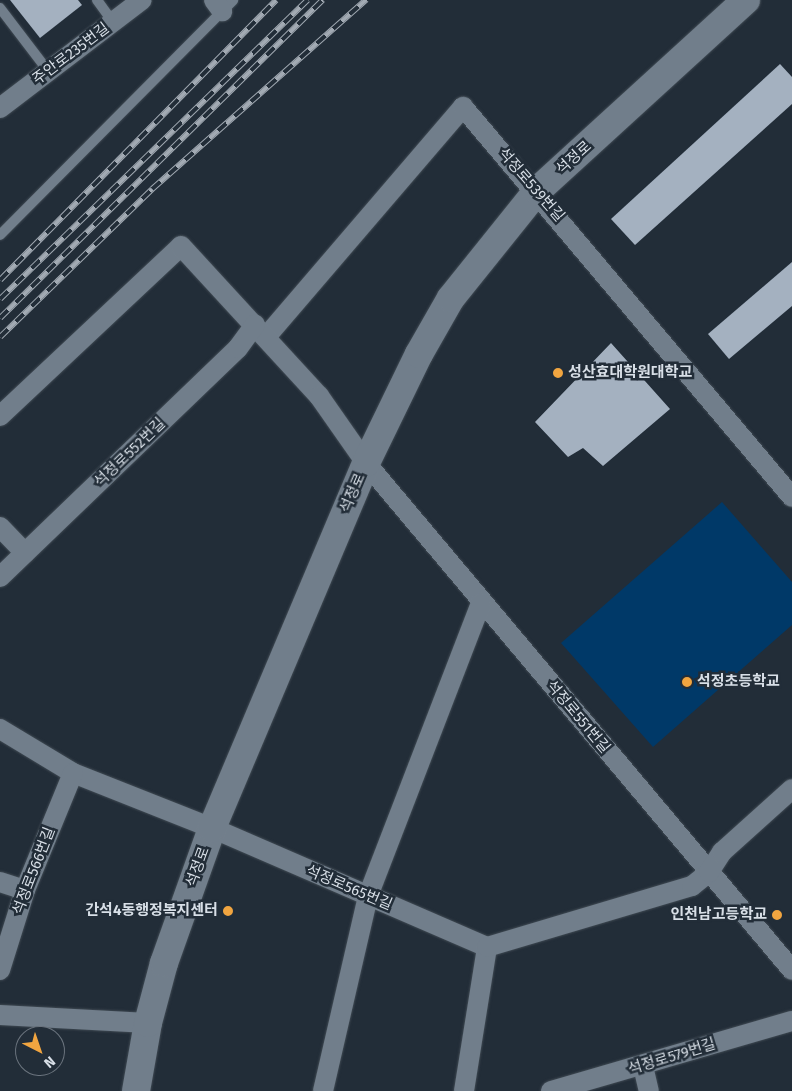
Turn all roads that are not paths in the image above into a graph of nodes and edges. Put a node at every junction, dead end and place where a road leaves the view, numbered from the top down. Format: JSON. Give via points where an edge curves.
{"nodes":[{"id":1,"x":97,"y":0,"type":"edge"},
{"id":2,"x":142,"y":0,"type":"edge"},
{"id":3,"x":746,"y":0,"type":"edge"},
{"id":4,"x":223,"y":4,"type":"edge"},
{"id":5,"x":0,"y":8,"type":"edge"},
{"id":6,"x":113,"y":22,"type":"junction"},
{"id":7,"x":48,"y":72,"type":"junction"},
{"id":8,"x":0,"y":108,"type":"edge"},
{"id":9,"x":537,"y":191,"type":"junction"},
{"id":10,"x":0,"y":235,"type":"edge"},
{"id":11,"x":260,"y":331,"type":"junction"},
{"id":12,"x":0,"y":416,"type":"edge"},
{"id":13,"x":366,"y":463,"type":"junction"},
{"id":14,"x":792,"y":497,"type":"edge"},
{"id":15,"x":0,"y":527,"type":"edge"},
{"id":16,"x":25,"y":553,"type":"junction"},
{"id":17,"x":0,"y":577,"type":"edge"},
{"id":18,"x":481,"y":602,"type":"junction"},
{"id":19,"x":0,"y":729,"type":"edge"},
{"id":20,"x":73,"y":773,"type":"junction"},
{"id":21,"x":792,"y":788,"type":"edge"},
{"id":22,"x":212,"y":828,"type":"junction"},
{"id":23,"x":709,"y":872,"type":"junction"},
{"id":24,"x":0,"y":882,"type":"edge"},
{"id":25,"x":24,"y":890,"type":"junction"},
{"id":26,"x":368,"y":896,"type":"junction"},
{"id":27,"x":487,"y":947,"type":"junction"},
{"id":28,"x":0,"y":970,"type":"edge"},
{"id":29,"x":792,"y":970,"type":"edge"},
{"id":30,"x":0,"y":1015,"type":"edge"},
{"id":31,"x":792,"y":1020,"type":"edge"},
{"id":32,"x":148,"y":1023,"type":"junction"},
{"id":33,"x":643,"y":1066,"type":"junction"},
{"id":34,"x":136,"y":1091,"type":"edge"},
{"id":35,"x":323,"y":1091,"type":"edge"},
{"id":36,"x":464,"y":1091,"type":"edge"},
{"id":37,"x":551,"y":1091,"type":"edge"},
{"id":38,"x":649,"y":1091,"type":"edge"}],
"edges":[{"from":1,"to":6,"type":"lane"},
{"from":2,"to":6,"type":"street","name":"주안로235번길"},
{"from":3,"to":9,"type":"main road","name":"석정로"},
{"from":4,"to":10,"type":"lane"},
{"from":5,"to":7,"type":"lane"},
{"from":6,"to":7,"type":"street","name":"주안로235번길"},
{"from":7,"to":8,"type":"street","name":"주안로235번길"},
{"from":9,"to":11,"type":"street","name":"석정로539번길","via":[[463,107]]},
{"from":9,"to":13,"type":"main road","name":"석정로","via":[[451,298]]},
{"from":9,"to":14,"type":"street","name":"석정로539번길"},
{"from":11,"to":12,"type":"street","via":[[181,246]]},
{"from":11,"to":13,"type":"street","via":[[319,396]]},
{"from":11,"to":16,"type":"street","name":"석정로552번길","via":[[238,348]]},
{"from":13,"to":18,"type":"street","name":"석정로551번길"},
{"from":13,"to":22,"type":"main road","name":"석정로"},
{"from":15,"to":16,"type":"street"},
{"from":16,"to":17,"type":"street","name":"석정로552번길"},
{"from":18,"to":23,"type":"street","name":"석정로551번길"},
{"from":18,"to":26,"type":"street"},
{"from":19,"to":20,"type":"street"},
{"from":20,"to":22,"type":"street"},
{"from":20,"to":25,"type":"street","name":"석정로566번길"},
{"from":21,"to":23,"type":"street","via":[[722,852]]},
{"from":22,"to":26,"type":"street","name":"석정로565번길"},
{"from":22,"to":32,"type":"main road","name":"석정로","via":[[164,963]]},
{"from":23,"to":27,"type":"street","via":[[692,886]]},
{"from":23,"to":29,"type":"street","name":"석정로551번길"},
{"from":24,"to":25,"type":"street"},
{"from":25,"to":28,"type":"street","name":"석정로566번길"},
{"from":26,"to":27,"type":"street","name":"석정로565번길"},
{"from":26,"to":35,"type":"street"},
{"from":27,"to":36,"type":"street"},
{"from":30,"to":32,"type":"street"},
{"from":31,"to":33,"type":"street","name":"석정로579번길"},
{"from":32,"to":34,"type":"main road","name":"석정로"},
{"from":33,"to":37,"type":"street","name":"석정로579번길"},
{"from":33,"to":38,"type":"street"}]}
